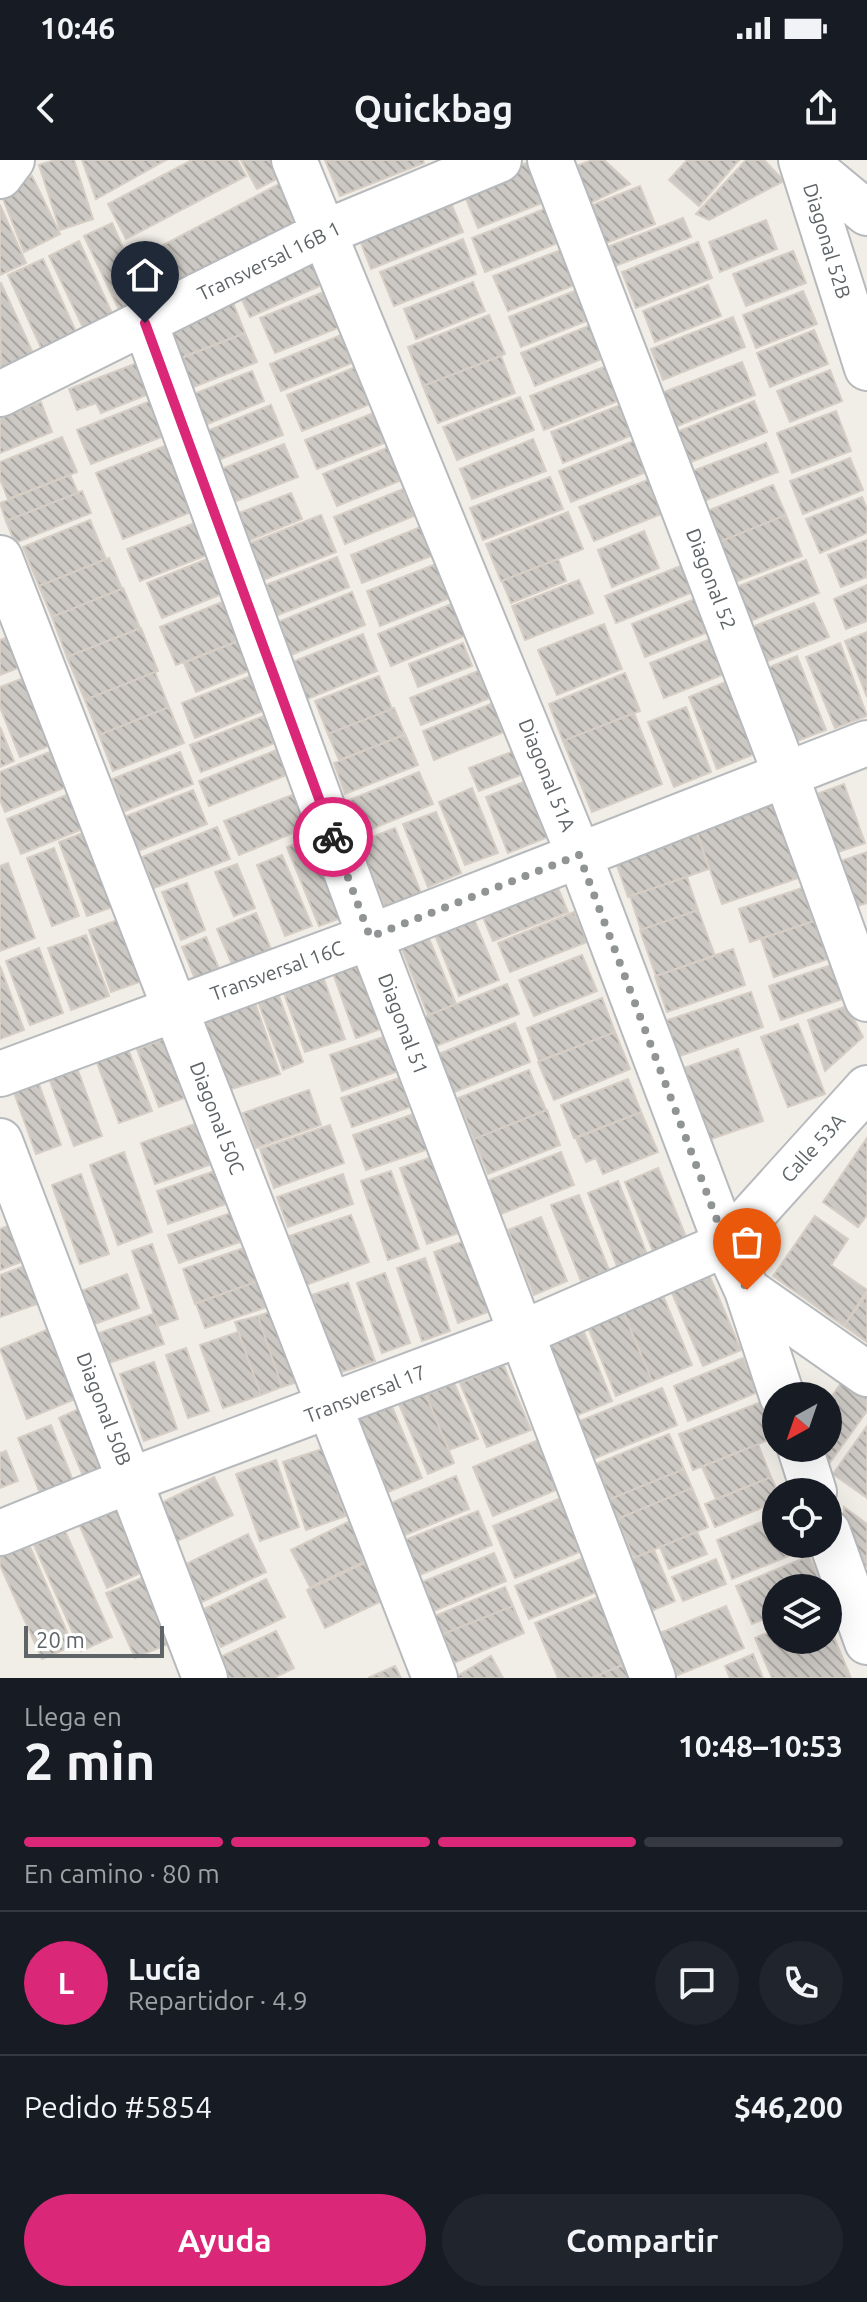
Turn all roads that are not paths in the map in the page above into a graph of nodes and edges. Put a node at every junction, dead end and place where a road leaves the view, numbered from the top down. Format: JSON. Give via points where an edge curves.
{"nodes":[{"id":1,"x":12,"y":160,"type":"edge"},
{"id":2,"x":294,"y":160,"type":"edge"},
{"id":3,"x":499,"y":160,"type":"edge"},
{"id":4,"x":550,"y":160,"type":"edge"},
{"id":5,"x":802,"y":160,"type":"edge"},
{"id":6,"x":0,"y":176,"type":"edge"},
{"id":7,"x":867,"y":213,"type":"edge"},
{"id":8,"x":326,"y":232,"type":"junction"},
{"id":9,"x":145,"y":323,"type":"junction"},
{"id":10,"x":867,"y":368,"type":"edge"},
{"id":11,"x":0,"y":394,"type":"edge"},
{"id":12,"x":0,"y":558,"type":"edge"},
{"id":13,"x":867,"y":743,"type":"edge"},
{"id":14,"x":785,"y":773,"type":"junction"},
{"id":15,"x":579,"y":855,"type":"junction"},
{"id":16,"x":370,"y":937,"type":"junction"},
{"id":17,"x":867,"y":999,"type":"edge"},
{"id":18,"x":174,"y":1008,"type":"junction"},
{"id":19,"x":0,"y":1074,"type":"edge"},
{"id":20,"x":863,"y":1101,"type":"edge"},
{"id":21,"x":0,"y":1141,"type":"edge"},
{"id":22,"x":726,"y":1244,"type":"junction"},
{"id":23,"x":747,"y":1290,"type":"junction"},
{"id":24,"x":520,"y":1334,"type":"junction"},
{"id":25,"x":867,"y":1374,"type":"edge"},
{"id":26,"x":777,"y":1382,"type":"edge"},
{"id":27,"x":330,"y":1408,"type":"junction"},
{"id":28,"x":131,"y":1480,"type":"junction"},
{"id":29,"x":0,"y":1533,"type":"edge"},
{"id":30,"x":837,"y":1558,"type":"edge"},
{"id":31,"x":867,"y":1642,"type":"edge"},
{"id":32,"x":205,"y":1678,"type":"edge"},
{"id":33,"x":435,"y":1678,"type":"edge"},
{"id":34,"x":653,"y":1678,"type":"edge"}],
"edges":[{"from":1,"to":6,"type":"street"},
{"from":2,"to":8,"type":"street","name":"Diagonal 51A"},
{"from":3,"to":8,"type":"street","name":"Transversal 16B 1"},
{"from":4,"to":14,"type":"street","name":"Diagonal 52"},
{"from":5,"to":7,"type":"street"},
{"from":5,"to":10,"type":"street","name":"Diagonal 52B"},
{"from":8,"to":9,"type":"street","name":"Transversal 16B 1"},
{"from":8,"to":15,"type":"street","name":"Diagonal 51A"},
{"from":9,"to":11,"type":"street","name":"Transversal 16B 1"},
{"from":9,"to":16,"type":"street","name":"Diagonal 51"},
{"from":12,"to":18,"type":"street","name":"Diagonal 50C"},
{"from":13,"to":14,"type":"street","name":"Transversal 16C"},
{"from":14,"to":15,"type":"street","name":"Transversal 16C"},
{"from":14,"to":17,"type":"street","name":"Diagonal 52"},
{"from":15,"to":16,"type":"street","name":"Transversal 16C"},
{"from":15,"to":22,"type":"street","name":"Diagonal 51A"},
{"from":16,"to":18,"type":"street","name":"Transversal 16C"},
{"from":16,"to":24,"type":"street","name":"Diagonal 51"},
{"from":18,"to":19,"type":"street","name":"Transversal 16C"},
{"from":18,"to":27,"type":"street","name":"Diagonal 50C"},
{"from":20,"to":22,"type":"street","name":"Calle 53A"},
{"from":21,"to":28,"type":"street","name":"Diagonal 50B"},
{"from":22,"to":23,"type":"street","name":"Diagonal 51A"},
{"from":22,"to":24,"type":"street","name":"Transversal 17"},
{"from":23,"to":25,"type":"street"},
{"from":23,"to":26,"type":"street","name":"Diagonal 51A"},
{"from":24,"to":27,"type":"street","name":"Transversal 17"},
{"from":24,"to":34,"type":"street","name":"Diagonal 51"},
{"from":27,"to":28,"type":"street","name":"Transversal 17"},
{"from":27,"to":33,"type":"street","name":"Diagonal 50C"},
{"from":28,"to":29,"type":"street","name":"Transversal 17"},
{"from":28,"to":32,"type":"street","name":"Diagonal 50B"},
{"from":30,"to":31,"type":"street"}]}
